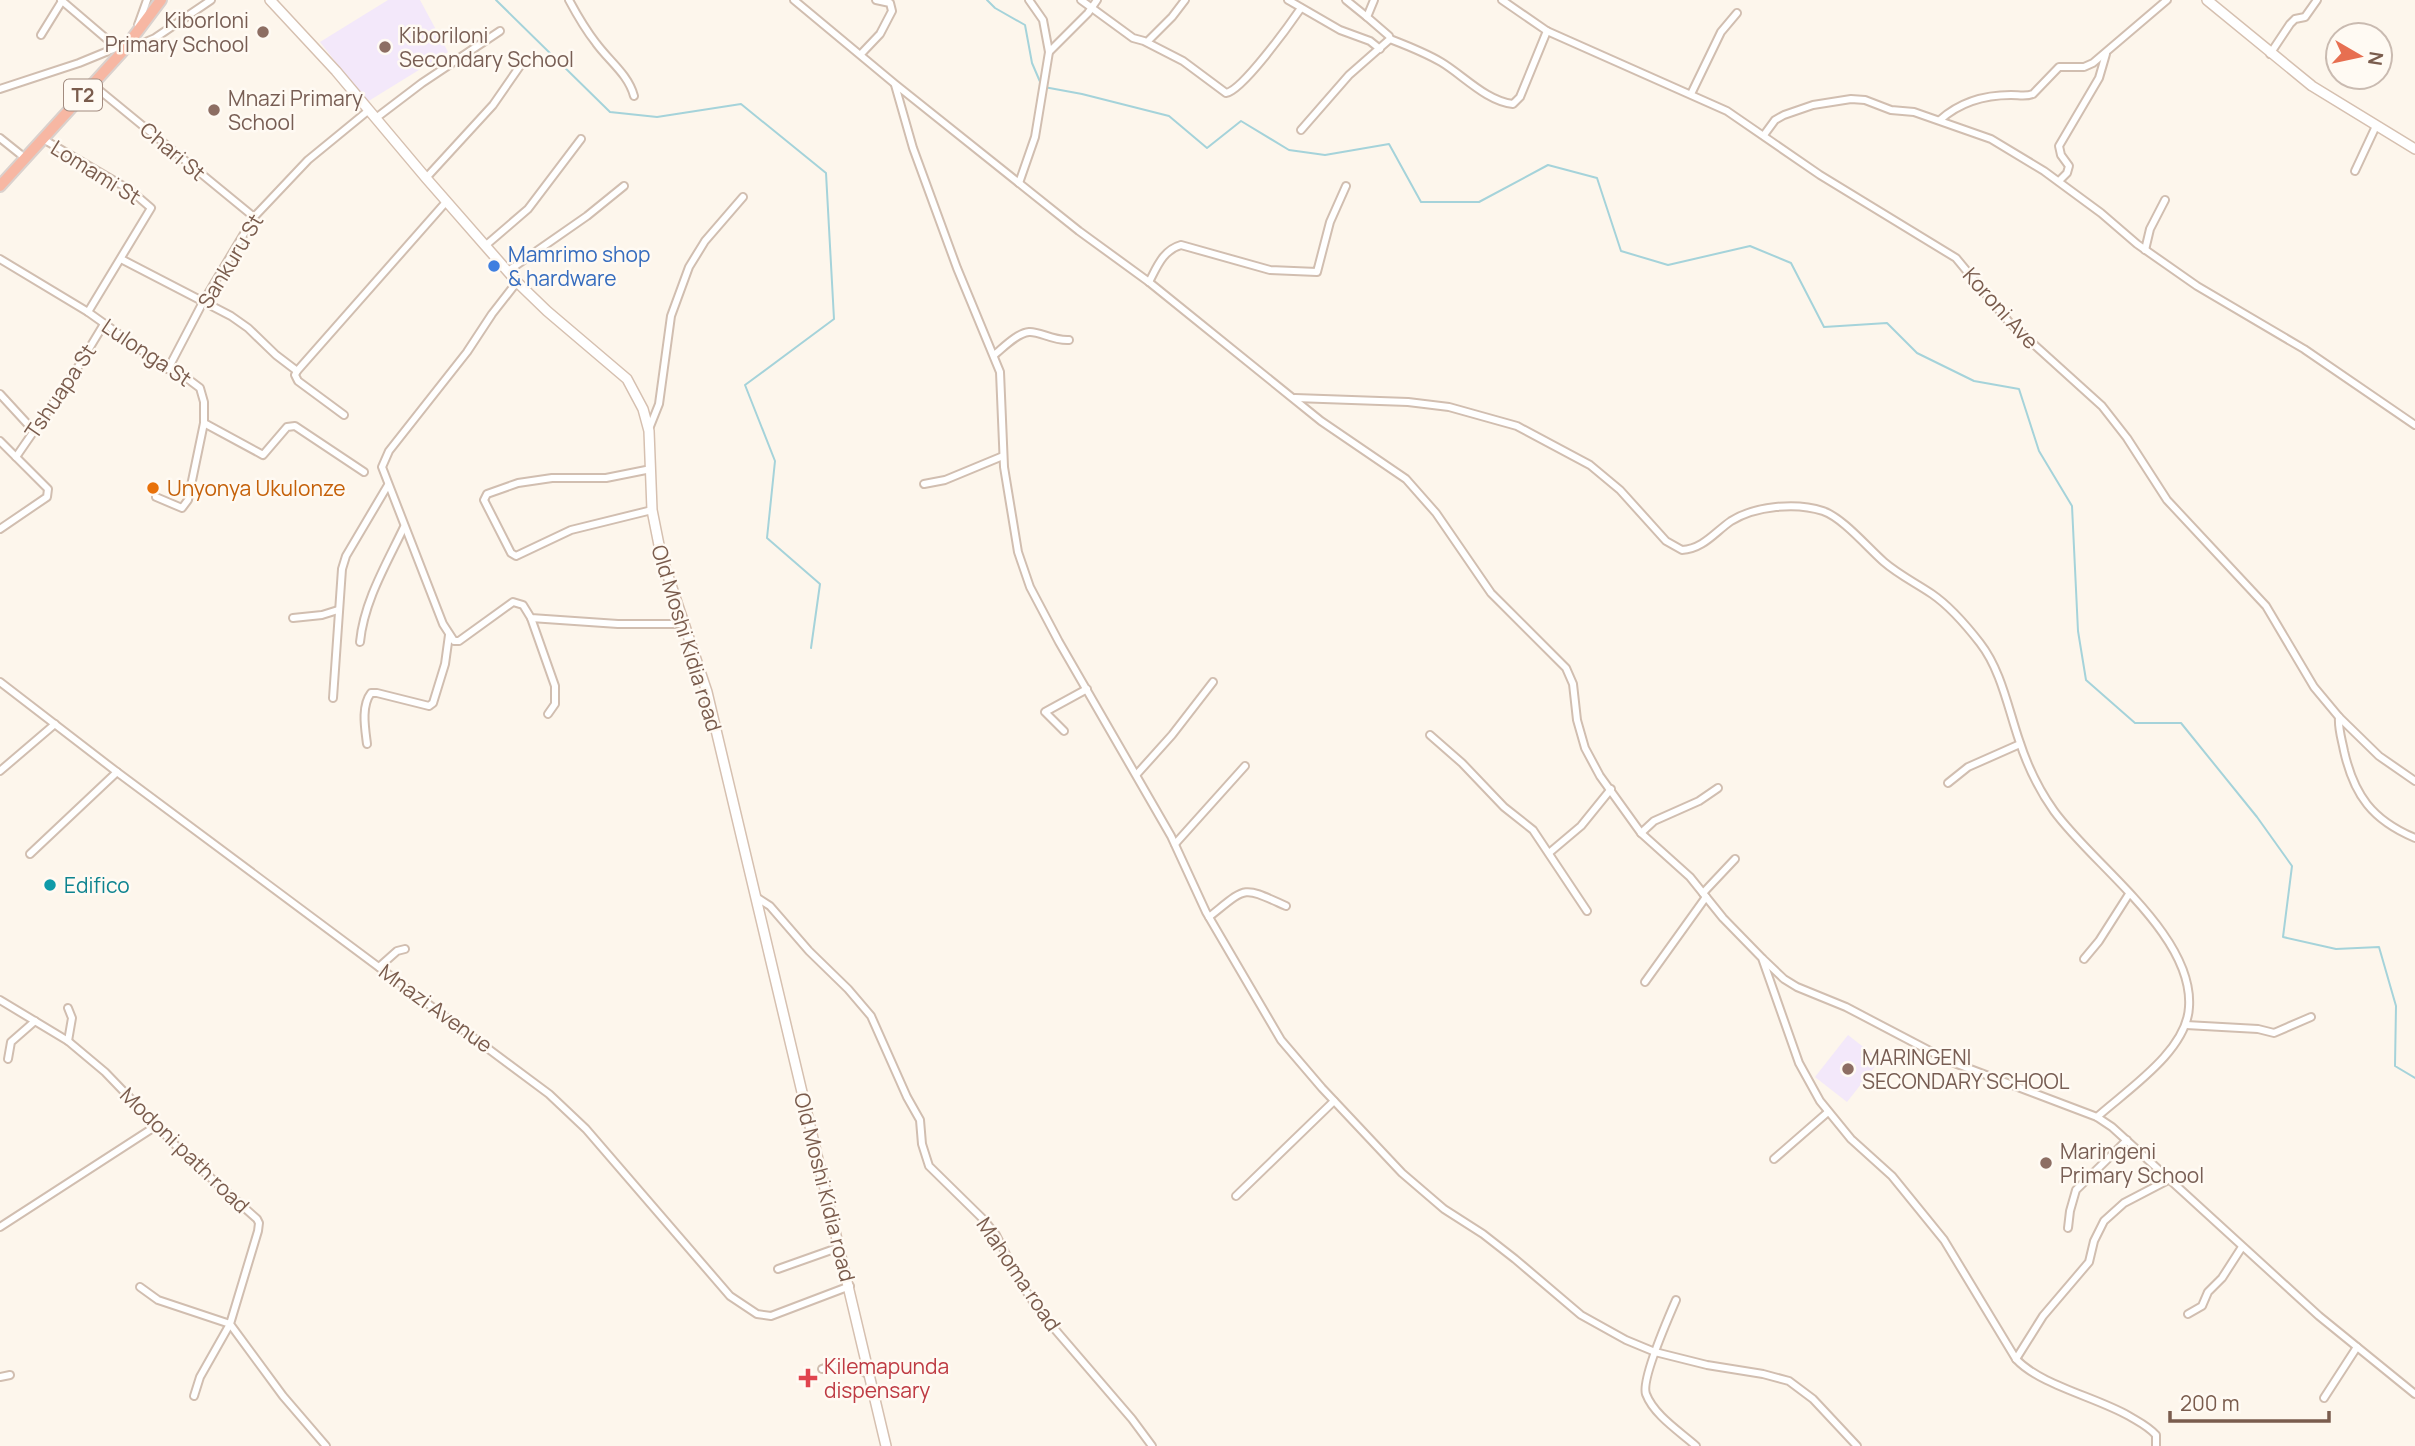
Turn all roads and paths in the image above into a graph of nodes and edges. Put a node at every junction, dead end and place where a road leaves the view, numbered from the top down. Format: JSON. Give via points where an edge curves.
{"nodes":[{"id":1,"x":62,"y":0,"type":"edge"},
{"id":2,"x":147,"y":0,"type":"edge"},
{"id":3,"x":161,"y":0,"type":"edge"},
{"id":4,"x":211,"y":0,"type":"edge"},
{"id":5,"x":270,"y":0,"type":"edge"},
{"id":6,"x":569,"y":0,"type":"edge"},
{"id":7,"x":794,"y":0,"type":"edge"},
{"id":8,"x":876,"y":0,"type":"edge"},
{"id":9,"x":1028,"y":0,"type":"edge"},
{"id":10,"x":1081,"y":0,"type":"edge"},
{"id":11,"x":1097,"y":0,"type":"edge"},
{"id":12,"x":1185,"y":0,"type":"edge"},
{"id":13,"x":1288,"y":0,"type":"edge"},
{"id":14,"x":1346,"y":0,"type":"edge"},
{"id":15,"x":1374,"y":0,"type":"edge"},
{"id":16,"x":1502,"y":0,"type":"edge"},
{"id":17,"x":2167,"y":0,"type":"edge"},
{"id":18,"x":2207,"y":0,"type":"edge"},
{"id":19,"x":2317,"y":0,"type":"edge"},
{"id":20,"x":1092,"y":7,"type":"junction"},
{"id":21,"x":1301,"y":8,"type":"junction"},
{"id":22,"x":1737,"y":13,"type":"dead end"},
{"id":23,"x":1367,"y":17,"type":"junction"},
{"id":24,"x":500,"y":31,"type":"dead end"},
{"id":25,"x":1546,"y":31,"type":"junction"},
{"id":26,"x":41,"y":35,"type":"dead end"},
{"id":27,"x":134,"y":38,"type":"junction"},
{"id":28,"x":1390,"y":39,"type":"junction"},
{"id":29,"x":1147,"y":42,"type":"junction"},
{"id":30,"x":1380,"y":49,"type":"junction"},
{"id":31,"x":120,"y":50,"type":"junction"},
{"id":32,"x":1049,"y":52,"type":"junction"},
{"id":33,"x":2106,"y":53,"type":"junction"},
{"id":34,"x":861,"y":54,"type":"junction"},
{"id":35,"x":2270,"y":54,"type":"junction"},
{"id":36,"x":520,"y":66,"type":"dead end"},
{"id":37,"x":895,"y":84,"type":"junction"},
{"id":38,"x":93,"y":85,"type":"junction"},
{"id":39,"x":0,"y":89,"type":"edge"},
{"id":40,"x":1691,"y":94,"type":"junction"},
{"id":41,"x":634,"y":96,"type":"dead end"},
{"id":42,"x":372,"y":114,"type":"junction"},
{"id":43,"x":1940,"y":120,"type":"junction"},
{"id":44,"x":2376,"y":126,"type":"junction"},
{"id":45,"x":1301,"y":130,"type":"dead end"},
{"id":46,"x":1764,"y":135,"type":"junction"},
{"id":47,"x":0,"y":138,"type":"edge"},
{"id":48,"x":43,"y":139,"type":"junction"},
{"id":49,"x":581,"y":139,"type":"dead end"},
{"id":50,"x":2415,"y":149,"type":"edge"},
{"id":51,"x":25,"y":158,"type":"junction"},
{"id":52,"x":2355,"y":171,"type":"dead end"},
{"id":53,"x":426,"y":178,"type":"junction"},
{"id":54,"x":2059,"y":181,"type":"junction"},
{"id":55,"x":1019,"y":183,"type":"junction"},
{"id":56,"x":0,"y":186,"type":"edge"},
{"id":57,"x":625,"y":186,"type":"dead end"},
{"id":58,"x":1346,"y":186,"type":"dead end"},
{"id":59,"x":743,"y":197,"type":"dead end"},
{"id":60,"x":2165,"y":200,"type":"dead end"},
{"id":61,"x":446,"y":202,"type":"junction"},
{"id":62,"x":254,"y":217,"type":"junction"},
{"id":63,"x":485,"y":246,"type":"junction"},
{"id":64,"x":2145,"y":250,"type":"junction"},
{"id":65,"x":0,"y":259,"type":"edge"},
{"id":66,"x":121,"y":259,"type":"junction"},
{"id":67,"x":508,"y":271,"type":"junction"},
{"id":68,"x":517,"y":282,"type":"junction"},
{"id":69,"x":1149,"y":282,"type":"junction"},
{"id":70,"x":203,"y":302,"type":"junction"},
{"id":71,"x":88,"y":312,"type":"junction"},
{"id":72,"x":104,"y":324,"type":"junction"},
{"id":73,"x":1069,"y":340,"type":"dead end"},
{"id":74,"x":995,"y":355,"type":"junction"},
{"id":75,"x":168,"y":369,"type":"junction"},
{"id":76,"x":297,"y":371,"type":"junction"},
{"id":77,"x":0,"y":394,"type":"edge"},
{"id":78,"x":1295,"y":398,"type":"junction"},
{"id":79,"x":344,"y":415,"type":"dead end"},
{"id":80,"x":204,"y":423,"type":"junction"},
{"id":81,"x":2415,"y":425,"type":"edge"},
{"id":82,"x":34,"y":431,"type":"junction"},
{"id":83,"x":649,"y":431,"type":"junction"},
{"id":84,"x":0,"y":441,"type":"edge"},
{"id":85,"x":1003,"y":456,"type":"junction"},
{"id":86,"x":16,"y":457,"type":"junction"},
{"id":87,"x":652,"y":468,"type":"junction"},
{"id":88,"x":364,"y":472,"type":"dead end"},
{"id":89,"x":924,"y":484,"type":"dead end"},
{"id":90,"x":388,"y":485,"type":"junction"},
{"id":91,"x":156,"y":497,"type":"dead end"},
{"id":92,"x":652,"y":510,"type":"junction"},
{"id":93,"x":404,"y":527,"type":"junction"},
{"id":94,"x":0,"y":529,"type":"edge"},
{"id":95,"x":338,"y":610,"type":"junction"},
{"id":96,"x":293,"y":618,"type":"dead end"},
{"id":97,"x":531,"y":618,"type":"junction"},
{"id":98,"x":685,"y":624,"type":"junction"},
{"id":99,"x":449,"y":635,"type":"junction"},
{"id":100,"x":360,"y":642,"type":"dead end"},
{"id":101,"x":0,"y":682,"type":"edge"},
{"id":102,"x":1213,"y":682,"type":"dead end"},
{"id":103,"x":1087,"y":689,"type":"junction"},
{"id":104,"x":333,"y":698,"type":"dead end"},
{"id":105,"x":548,"y":714,"type":"dead end"},
{"id":106,"x":2339,"y":718,"type":"junction"},
{"id":107,"x":55,"y":724,"type":"junction"},
{"id":108,"x":1064,"y":731,"type":"dead end"},
{"id":109,"x":1430,"y":735,"type":"dead end"},
{"id":110,"x":368,"y":744,"type":"dead end"},
{"id":111,"x":2020,"y":744,"type":"junction"},
{"id":112,"x":1245,"y":766,"type":"dead end"},
{"id":113,"x":0,"y":771,"type":"edge"},
{"id":114,"x":117,"y":772,"type":"junction"},
{"id":115,"x":1137,"y":775,"type":"junction"},
{"id":116,"x":2415,"y":781,"type":"edge"},
{"id":117,"x":1948,"y":783,"type":"dead end"},
{"id":118,"x":1717,"y":788,"type":"dead end"},
{"id":119,"x":1611,"y":789,"type":"junction"},
{"id":120,"x":1641,"y":832,"type":"junction"},
{"id":121,"x":2415,"y":838,"type":"edge"},
{"id":122,"x":1175,"y":844,"type":"junction"},
{"id":123,"x":1549,"y":853,"type":"junction"},
{"id":124,"x":30,"y":855,"type":"dead end"},
{"id":125,"x":1735,"y":859,"type":"dead end"},
{"id":126,"x":2129,"y":894,"type":"junction"},
{"id":127,"x":1704,"y":895,"type":"junction"},
{"id":128,"x":756,"y":897,"type":"junction"},
{"id":129,"x":1286,"y":906,"type":"dead end"},
{"id":130,"x":1587,"y":911,"type":"dead end"},
{"id":131,"x":1209,"y":917,"type":"junction"},
{"id":132,"x":405,"y":949,"type":"dead end"},
{"id":133,"x":1762,"y":958,"type":"junction"},
{"id":134,"x":2084,"y":958,"type":"dead end"},
{"id":135,"x":379,"y":967,"type":"junction"},
{"id":136,"x":1645,"y":982,"type":"dead end"},
{"id":137,"x":0,"y":1000,"type":"edge"},
{"id":138,"x":68,"y":1008,"type":"dead end"},
{"id":139,"x":2311,"y":1017,"type":"dead end"},
{"id":140,"x":35,"y":1021,"type":"junction"},
{"id":141,"x":2186,"y":1025,"type":"junction"},
{"id":142,"x":68,"y":1041,"type":"junction"},
{"id":143,"x":8,"y":1059,"type":"dead end"},
{"id":144,"x":1334,"y":1101,"type":"junction"},
{"id":145,"x":1828,"y":1112,"type":"junction"},
{"id":146,"x":2096,"y":1117,"type":"junction"},
{"id":147,"x":156,"y":1126,"type":"junction"},
{"id":148,"x":2127,"y":1140,"type":"junction"},
{"id":149,"x":1774,"y":1159,"type":"dead end"},
{"id":150,"x":2170,"y":1179,"type":"junction"},
{"id":151,"x":1236,"y":1196,"type":"dead end"},
{"id":152,"x":0,"y":1227,"type":"edge"},
{"id":153,"x":2068,"y":1228,"type":"dead end"},
{"id":154,"x":840,"y":1247,"type":"junction"},
{"id":155,"x":2242,"y":1247,"type":"junction"},
{"id":156,"x":778,"y":1269,"type":"dead end"},
{"id":157,"x":850,"y":1286,"type":"junction"},
{"id":158,"x":141,"y":1287,"type":"dead end"},
{"id":159,"x":1676,"y":1300,"type":"dead end"},
{"id":160,"x":2188,"y":1314,"type":"dead end"},
{"id":161,"x":230,"y":1324,"type":"junction"},
{"id":162,"x":2357,"y":1348,"type":"junction"},
{"id":163,"x":1655,"y":1352,"type":"junction"},
{"id":164,"x":2016,"y":1359,"type":"junction"},
{"id":165,"x":822,"y":1369,"type":"dead end"},
{"id":166,"x":10,"y":1375,"type":"dead end"},
{"id":167,"x":870,"y":1376,"type":"junction"},
{"id":168,"x":0,"y":1377,"type":"edge"},
{"id":169,"x":2415,"y":1394,"type":"edge"},
{"id":170,"x":194,"y":1396,"type":"dead end"},
{"id":171,"x":2324,"y":1398,"type":"dead end"},
{"id":172,"x":326,"y":1446,"type":"edge"},
{"id":173,"x":887,"y":1446,"type":"edge"},
{"id":174,"x":1152,"y":1446,"type":"edge"},
{"id":175,"x":1696,"y":1446,"type":"edge"},
{"id":176,"x":1857,"y":1446,"type":"edge"},
{"id":177,"x":2156,"y":1446,"type":"edge"}],
"edges":[{"from":1,"to":26,"type":"street"},
{"from":1,"to":31,"type":"street"},
{"from":2,"to":27,"type":"street"},
{"from":3,"to":27,"type":"highway","number":"T2"},
{"from":4,"to":31,"type":"street","via":[[155,38]]},
{"from":5,"to":42,"type":"street","name":"Old Moshi Kidia road"},
{"from":6,"to":41,"type":"street","via":[[597,45],[627,78]]},
{"from":7,"to":34,"type":"street"},
{"from":8,"to":34,"type":"street","via":[[890,3],[891,15]]},
{"from":9,"to":32,"type":"street","via":[[1043,20]]},
{"from":10,"to":20,"type":"street"},
{"from":11,"to":20,"type":"street"},
{"from":12,"to":29,"type":"street"},
{"from":13,"to":21,"type":"street"},
{"from":14,"to":23,"type":"street"},
{"from":15,"to":23,"type":"street"},
{"from":16,"to":25,"type":"street","name":"Koroni Ave"},
{"from":17,"to":33,"type":"street"},
{"from":18,"to":35,"type":"street"},
{"from":19,"to":35,"type":"street","via":[[2305,17],[2290,24]]},
{"from":20,"to":29,"type":"street","via":[[1133,38]]},
{"from":20,"to":32,"type":"street"},
{"from":21,"to":29,"type":"street","via":[[1230,93]]},
{"from":21,"to":30,"type":"street"},
{"from":22,"to":40,"type":"street","via":[[1721,32]]},
{"from":23,"to":28,"type":"street"},
{"from":24,"to":42,"type":"street","name":"Sankuru St"},
{"from":25,"to":28,"type":"street","via":[[1513,104]]},
{"from":25,"to":40,"type":"street","name":"Koroni Ave"},
{"from":27,"to":31,"type":"highway","number":"T2"},
{"from":28,"to":30,"type":"street"},
{"from":30,"to":45,"type":"street","via":[[1349,75]]},
{"from":31,"to":38,"type":"highway","number":"T2"},
{"from":31,"to":39,"type":"street"},
{"from":32,"to":55,"type":"street","via":[[1035,137]]},
{"from":33,"to":43,"type":"street","via":[[2087,66],[2056,68],[2031,96],[1973,100]]},
{"from":33,"to":54,"type":"street","via":[[2099,78],[2059,146],[2069,169]]},
{"from":34,"to":37,"type":"street"},
{"from":35,"to":44,"type":"street"},
{"from":36,"to":53,"type":"street","via":[[493,106]]},
{"from":37,"to":55,"type":"street"},
{"from":37,"to":74,"type":"street","via":[[957,268]]},
{"from":38,"to":48,"type":"highway","number":"T2"},
{"from":38,"to":62,"type":"street","name":"Chari St"},
{"from":40,"to":46,"type":"street","name":"Koroni Ave"},
{"from":42,"to":53,"type":"street","name":"Old Moshi Kidia road"},
{"from":42,"to":62,"type":"street","name":"Sankuru St","via":[[307,160]]},
{"from":43,"to":46,"type":"street","via":[[1851,99],[1788,114],[1775,120]]},
{"from":43,"to":54,"type":"street","via":[[1998,142]]},
{"from":44,"to":50,"type":"street"},
{"from":44,"to":52,"type":"street"},
{"from":46,"to":106,"type":"street","name":"Koroni Ave","via":[[1956,258],[2009,322],[2089,392],[2116,423],[2167,500],[2266,606],[2314,687]]},
{"from":47,"to":51,"type":"street"},
{"from":48,"to":51,"type":"highway","number":"T2"},
{"from":48,"to":66,"type":"street","name":"Lomami St","via":[[130,190],[151,208]]},
{"from":49,"to":63,"type":"street","via":[[528,209]]},
{"from":51,"to":56,"type":"highway","number":"T2"},
{"from":53,"to":61,"type":"street","name":"Old Moshi Kidia road"},
{"from":54,"to":64,"type":"street"},
{"from":55,"to":69,"type":"street"},
{"from":57,"to":67,"type":"street"},
{"from":58,"to":69,"type":"street","via":[[1330,222],[1317,272],[1270,270],[1181,245],[1163,257]]},
{"from":59,"to":83,"type":"street","via":[[689,267],[671,316],[659,404]]},
{"from":60,"to":64,"type":"street"},
{"from":61,"to":63,"type":"street","name":"Old Moshi Kidia road"},
{"from":61,"to":76,"type":"street"},
{"from":62,"to":70,"type":"street","name":"Sankuru St"},
{"from":63,"to":67,"type":"street","name":"Old Moshi Kidia road"},
{"from":64,"to":81,"type":"street"},
{"from":65,"to":71,"type":"street","name":"Lulonga St"},
{"from":66,"to":70,"type":"street"},
{"from":66,"to":71,"type":"street","name":"Lomami St"},
{"from":67,"to":68,"type":"street","name":"Old Moshi Kidia road"},
{"from":68,"to":83,"type":"street","name":"Old Moshi Kidia road","via":[[627,379]]},
{"from":68,"to":90,"type":"street","via":[[389,451],[382,467]]},
{"from":69,"to":78,"type":"street"},
{"from":70,"to":75,"type":"street","name":"Sankuru St"},
{"from":70,"to":76,"type":"street","via":[[248,328]]},
{"from":71,"to":72,"type":"street","name":"Lulonga St"},
{"from":72,"to":75,"type":"street","name":"Lulonga St"},
{"from":72,"to":82,"type":"street","name":"Tshuapa St"},
{"from":73,"to":74,"type":"street","via":[[1026,332]]},
{"from":74,"to":85,"type":"street","via":[[1002,383]]},
{"from":75,"to":80,"type":"street","name":"Lulonga St","via":[[200,388]]},
{"from":76,"to":79,"type":"street","via":[[298,382]]},
{"from":77,"to":82,"type":"street"},
{"from":78,"to":111,"type":"street","via":[[1449,407],[1517,426],[1590,465],[1620,490],[1665,541],[1682,550],[1699,546],[1735,519],[1760,510],[1797,507],[1827,512],[1886,564],[1960,619],[1989,655]]},
{"from":78,"to":119,"type":"street","via":[[1406,479],[1436,513],[1491,593],[1566,668],[1585,748]]},
{"from":80,"to":88,"type":"street","via":[[262,455],[287,427],[295,426]]},
{"from":80,"to":91,"type":"street","name":"Lulonga St","via":[[185,506]]},
{"from":82,"to":86,"type":"street","name":"Tshuapa St"},
{"from":83,"to":87,"type":"street","name":"Old Moshi Kidia road"},
{"from":84,"to":86,"type":"street"},
{"from":85,"to":89,"type":"street"},
{"from":85,"to":103,"type":"street","via":[[1016,540],[1030,587]]},
{"from":86,"to":94,"type":"street","via":[[49,493]]},
{"from":87,"to":92,"type":"street","name":"Old Moshi Kidia road"},
{"from":87,"to":92,"type":"street","via":[[606,478],[518,483],[484,499],[516,556],[571,530]]},
{"from":90,"to":93,"type":"street"},
{"from":90,"to":95,"type":"street","via":[[346,556]]},
{"from":92,"to":98,"type":"street","name":"Old Moshi Kidia road","via":[[661,555]]},
{"from":93,"to":99,"type":"street"},
{"from":93,"to":100,"type":"street","via":[[372,596]]},
{"from":95,"to":96,"type":"street"},
{"from":95,"to":104,"type":"street"},
{"from":97,"to":98,"type":"street"},
{"from":97,"to":99,"type":"street","via":[[523,605],[513,602],[459,641]]},
{"from":97,"to":105,"type":"street","via":[[555,685],[555,704]]},
{"from":98,"to":128,"type":"street","name":"Old Moshi Kidia road","via":[[707,692]]},
{"from":99,"to":110,"type":"street","via":[[433,704],[377,693],[367,697]]},
{"from":101,"to":107,"type":"street","name":"Mnazi Avenue"},
{"from":102,"to":115,"type":"street"},
{"from":103,"to":108,"type":"street","via":[[1045,712]]},
{"from":103,"to":115,"type":"street"},
{"from":106,"to":116,"type":"street","name":"Koroni Ave","via":[[2379,756]]},
{"from":106,"to":121,"type":"street","via":[[2356,789],[2376,815]]},
{"from":107,"to":113,"type":"street"},
{"from":107,"to":114,"type":"street","name":"Mnazi Avenue"},
{"from":109,"to":123,"type":"street","via":[[1533,830]]},
{"from":111,"to":117,"type":"street","via":[[1968,767]]},
{"from":111,"to":126,"type":"street","via":[[2054,810]]},
{"from":112,"to":122,"type":"street"},
{"from":114,"to":124,"type":"street"},
{"from":114,"to":135,"type":"street","name":"Mnazi Avenue"},
{"from":115,"to":122,"type":"street"},
{"from":118,"to":120,"type":"street"},
{"from":119,"to":120,"type":"street"},
{"from":119,"to":123,"type":"street","via":[[1581,826]]},
{"from":120,"to":127,"type":"street"},
{"from":122,"to":131,"type":"street"},
{"from":123,"to":130,"type":"street"},
{"from":125,"to":127,"type":"street"},
{"from":126,"to":134,"type":"street"},
{"from":126,"to":141,"type":"street","via":[[2167,939],[2181,966],[2189,993]]},
{"from":127,"to":133,"type":"street"},
{"from":127,"to":136,"type":"street"},
{"from":128,"to":154,"type":"street","name":"Old Moshi Kidia road"},
{"from":128,"to":174,"type":"street","name":"Mahoma road","via":[[770,906],[871,1016],[920,1120],[929,1166],[990,1227],[1040,1312]]},
{"from":129,"to":131,"type":"street","via":[[1244,891]]},
{"from":131,"to":144,"type":"street","via":[[1281,1040]]},
{"from":132,"to":135,"type":"street"},
{"from":133,"to":145,"type":"street","via":[[1799,1063]]},
{"from":133,"to":146,"type":"street","via":[[1797,987],[1949,1061]]},
{"from":135,"to":157,"type":"street","name":"Mnazi Avenue","via":[[558,1102],[741,1305],[771,1316]]},
{"from":137,"to":140,"type":"street","name":"Modoni path road"},
{"from":138,"to":142,"type":"street","via":[[72,1018]]},
{"from":139,"to":141,"type":"street","via":[[2274,1033]]},
{"from":140,"to":142,"type":"street","name":"Modoni path road"},
{"from":140,"to":143,"type":"street","via":[[11,1042]]},
{"from":141,"to":146,"type":"street","via":[[2166,1055]]},
{"from":142,"to":147,"type":"street","name":"Modoni path road"},
{"from":144,"to":151,"type":"street"},
{"from":144,"to":163,"type":"street","via":[[1402,1173],[1444,1209],[1483,1234],[1581,1315]]},
{"from":145,"to":149,"type":"street"},
{"from":145,"to":164,"type":"street","via":[[1892,1176],[1944,1240]]},
{"from":146,"to":148,"type":"street"},
{"from":147,"to":152,"type":"street"},
{"from":147,"to":161,"type":"street","name":"Modoni path road","via":[[260,1223]]},
{"from":148,"to":150,"type":"street"},
{"from":148,"to":153,"type":"street","via":[[2076,1190]]},
{"from":150,"to":155,"type":"street"},
{"from":150,"to":164,"type":"street","via":[[2124,1203],[2104,1221],[2090,1262],[2043,1316]]},
{"from":154,"to":156,"type":"street"},
{"from":154,"to":157,"type":"street","name":"Old Moshi Kidia road"},
{"from":155,"to":160,"type":"street","via":[[2202,1306]]},
{"from":155,"to":162,"type":"street"},
{"from":157,"to":167,"type":"street","name":"Old Moshi Kidia road"},
{"from":158,"to":161,"type":"street","via":[[158,1300]]},
{"from":159,"to":163,"type":"street"},
{"from":161,"to":170,"type":"street"},
{"from":161,"to":172,"type":"street"},
{"from":162,"to":169,"type":"street"},
{"from":162,"to":171,"type":"street"},
{"from":163,"to":175,"type":"street","via":[[1645,1392],[1658,1412]]},
{"from":163,"to":176,"type":"street","via":[[1789,1381],[1813,1399]]},
{"from":164,"to":177,"type":"street","via":[[2032,1373],[2144,1424],[2156,1435]]},
{"from":165,"to":167,"type":"street","via":[[851,1365]]},
{"from":166,"to":168,"type":"street"},
{"from":167,"to":173,"type":"street","name":"Old Moshi Kidia road"}]}
